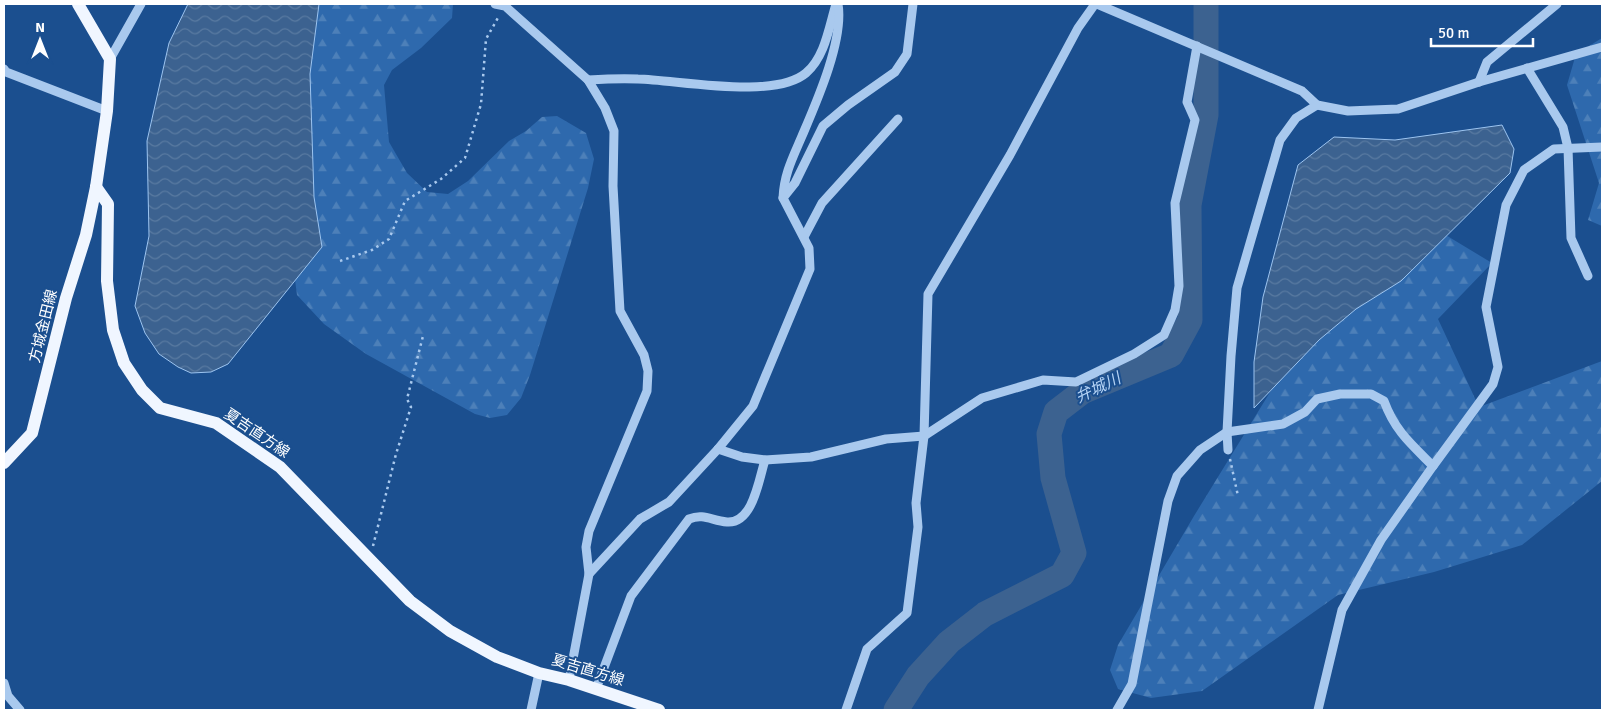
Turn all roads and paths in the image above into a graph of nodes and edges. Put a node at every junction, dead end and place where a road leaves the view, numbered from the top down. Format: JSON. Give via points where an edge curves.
{"nodes":[{"id":1,"x":78,"y":4,"type":"edge"},
{"id":2,"x":141,"y":4,"type":"edge"},
{"id":3,"x":149,"y":4,"type":"edge"},
{"id":4,"x":495,"y":4,"type":"edge"},
{"id":5,"x":837,"y":4,"type":"edge"},
{"id":6,"x":913,"y":4,"type":"edge"},
{"id":7,"x":1096,"y":4,"type":"edge"},
{"id":8,"x":1557,"y":4,"type":"edge"},
{"id":9,"x":505,"y":5,"type":"edge"},
{"id":10,"x":133,"y":18,"type":"junction"},
{"id":11,"x":1197,"y":46,"type":"junction"},
{"id":12,"x":1602,"y":47,"type":"edge"},
{"id":13,"x":110,"y":59,"type":"junction"},
{"id":14,"x":1526,"y":68,"type":"junction"},
{"id":15,"x":4,"y":69,"type":"edge"},
{"id":16,"x":588,"y":80,"type":"junction"},
{"id":17,"x":1479,"y":82,"type":"junction"},
{"id":18,"x":1317,"y":105,"type":"junction"},
{"id":19,"x":107,"y":111,"type":"junction"},
{"id":20,"x":898,"y":119,"type":"dead end"},
{"id":21,"x":1602,"y":147,"type":"edge"},
{"id":22,"x":1568,"y":148,"type":"junction"},
{"id":23,"x":96,"y":187,"type":"junction"},
{"id":24,"x":783,"y":198,"type":"junction"},
{"id":25,"x":804,"y":237,"type":"junction"},
{"id":26,"x":340,"y":261,"type":"dead end"},
{"id":27,"x":1588,"y":276,"type":"dead end"},
{"id":28,"x":423,"y":336,"type":"dead end"},
{"id":29,"x":1227,"y":432,"type":"junction"},
{"id":30,"x":924,"y":436,"type":"junction"},
{"id":31,"x":718,"y":449,"type":"junction"},
{"id":32,"x":1228,"y":450,"type":"joint"},
{"id":33,"x":764,"y":460,"type":"junction"},
{"id":34,"x":4,"y":463,"type":"edge"},
{"id":35,"x":1433,"y":466,"type":"junction"},
{"id":36,"x":1238,"y":496,"type":"dead end"},
{"id":37,"x":370,"y":560,"type":"junction"},
{"id":38,"x":589,"y":574,"type":"junction"},
{"id":39,"x":539,"y":673,"type":"junction"},
{"id":40,"x":569,"y":680,"type":"junction"},
{"id":41,"x":4,"y":683,"type":"edge"},
{"id":42,"x":596,"y":689,"type":"junction"},
{"id":43,"x":20,"y":710,"type":"edge"},
{"id":44,"x":531,"y":710,"type":"edge"},
{"id":45,"x":659,"y":710,"type":"edge"},
{"id":46,"x":846,"y":710,"type":"edge"},
{"id":47,"x":1117,"y":710,"type":"edge"},
{"id":48,"x":1318,"y":710,"type":"edge"}],
"edges":[{"from":1,"to":13,"type":"main road"},
{"from":2,"to":10,"type":"street"},
{"from":3,"to":10,"type":"street"},
{"from":4,"to":9,"type":"street"},
{"from":5,"to":16,"type":"street","via":[[819,58],[806,73],[787,84],[759,87],[637,79]]},
{"from":5,"to":24,"type":"street","via":[[839,34],[810,118],[784,179]]},
{"from":6,"to":24,"type":"street","via":[[906,54],[895,72],[823,126],[795,183]]},
{"from":7,"to":11,"type":"street"},
{"from":7,"to":30,"type":"street","via":[[1078,28],[1010,155],[928,294]]},
{"from":8,"to":17,"type":"street","via":[[1487,62]]},
{"from":9,"to":16,"type":"street"},
{"from":9,"to":26,"type":"path","via":[[486,39],[481,104],[465,158],[441,179],[406,201],[389,238],[372,250]]},
{"from":10,"to":13,"type":"street"},
{"from":11,"to":18,"type":"street","via":[[1302,91]]},
{"from":11,"to":30,"type":"street","via":[[1187,102],[1195,120],[1175,203],[1179,286],[1175,310],[1164,335],[1134,354],[1076,382],[1043,380],[982,398]]},
{"from":12,"to":14,"type":"street"},
{"from":13,"to":19,"type":"main road"},
{"from":14,"to":17,"type":"street"},
{"from":14,"to":22,"type":"street","via":[[1563,127]]},
{"from":15,"to":19,"type":"street"},
{"from":16,"to":38,"type":"street","via":[[614,131],[613,186],[620,311],[644,355],[648,371],[646,391],[589,531],[586,547]]},
{"from":17,"to":18,"type":"street","via":[[1398,109],[1348,111]]},
{"from":18,"to":29,"type":"street","via":[[1296,118],[1280,140],[1237,288]]},
{"from":19,"to":23,"type":"main road"},
{"from":20,"to":25,"type":"street","via":[[822,202]]},
{"from":21,"to":22,"type":"street"},
{"from":22,"to":27,"type":"street","via":[[1571,238]]},
{"from":22,"to":35,"type":"street","via":[[1554,149],[1524,170],[1506,206],[1486,307],[1498,367],[1493,384]]},
{"from":23,"to":34,"type":"main road","name":"方城金田線","via":[[32,433]]},
{"from":23,"to":37,"type":"main road","name":"夏吉直方線","via":[[108,204],[107,281],[113,330],[124,363],[142,390],[160,408],[216,423],[280,467]]},
{"from":24,"to":25,"type":"street"},
{"from":25,"to":31,"type":"street","via":[[809,248],[810,269],[753,406]]},
{"from":28,"to":37,"type":"path","via":[[407,399],[411,407]]},
{"from":29,"to":32,"type":"street"},
{"from":29,"to":35,"type":"street","via":[[1283,424],[1305,412],[1317,399],[1340,394],[1371,394],[1384,401],[1399,432]]},
{"from":29,"to":47,"type":"street","via":[[1200,450],[1177,476],[1168,501],[1132,684]]},
{"from":30,"to":33,"type":"street","via":[[886,439],[811,457]]},
{"from":30,"to":46,"type":"street","via":[[916,503],[918,527],[907,613],[867,649]]},
{"from":31,"to":33,"type":"street"},
{"from":31,"to":38,"type":"street","via":[[669,502],[640,519]]},
{"from":32,"to":36,"type":"path"},
{"from":33,"to":42,"type":"street","via":[[746,514],[727,522],[708,516],[689,520],[631,596]]},
{"from":35,"to":48,"type":"street","via":[[1381,540],[1342,610]]},
{"from":37,"to":39,"type":"main road","name":"夏吉直方線","via":[[410,601],[450,631],[497,657]]},
{"from":38,"to":40,"type":"street"},
{"from":39,"to":40,"type":"main road","name":"夏吉直方線"},
{"from":39,"to":44,"type":"street"},
{"from":40,"to":42,"type":"main road","name":"夏吉直方線"},
{"from":41,"to":43,"type":"street","via":[[8,696]]},
{"from":42,"to":45,"type":"main road","name":"夏吉直方線"}]}
